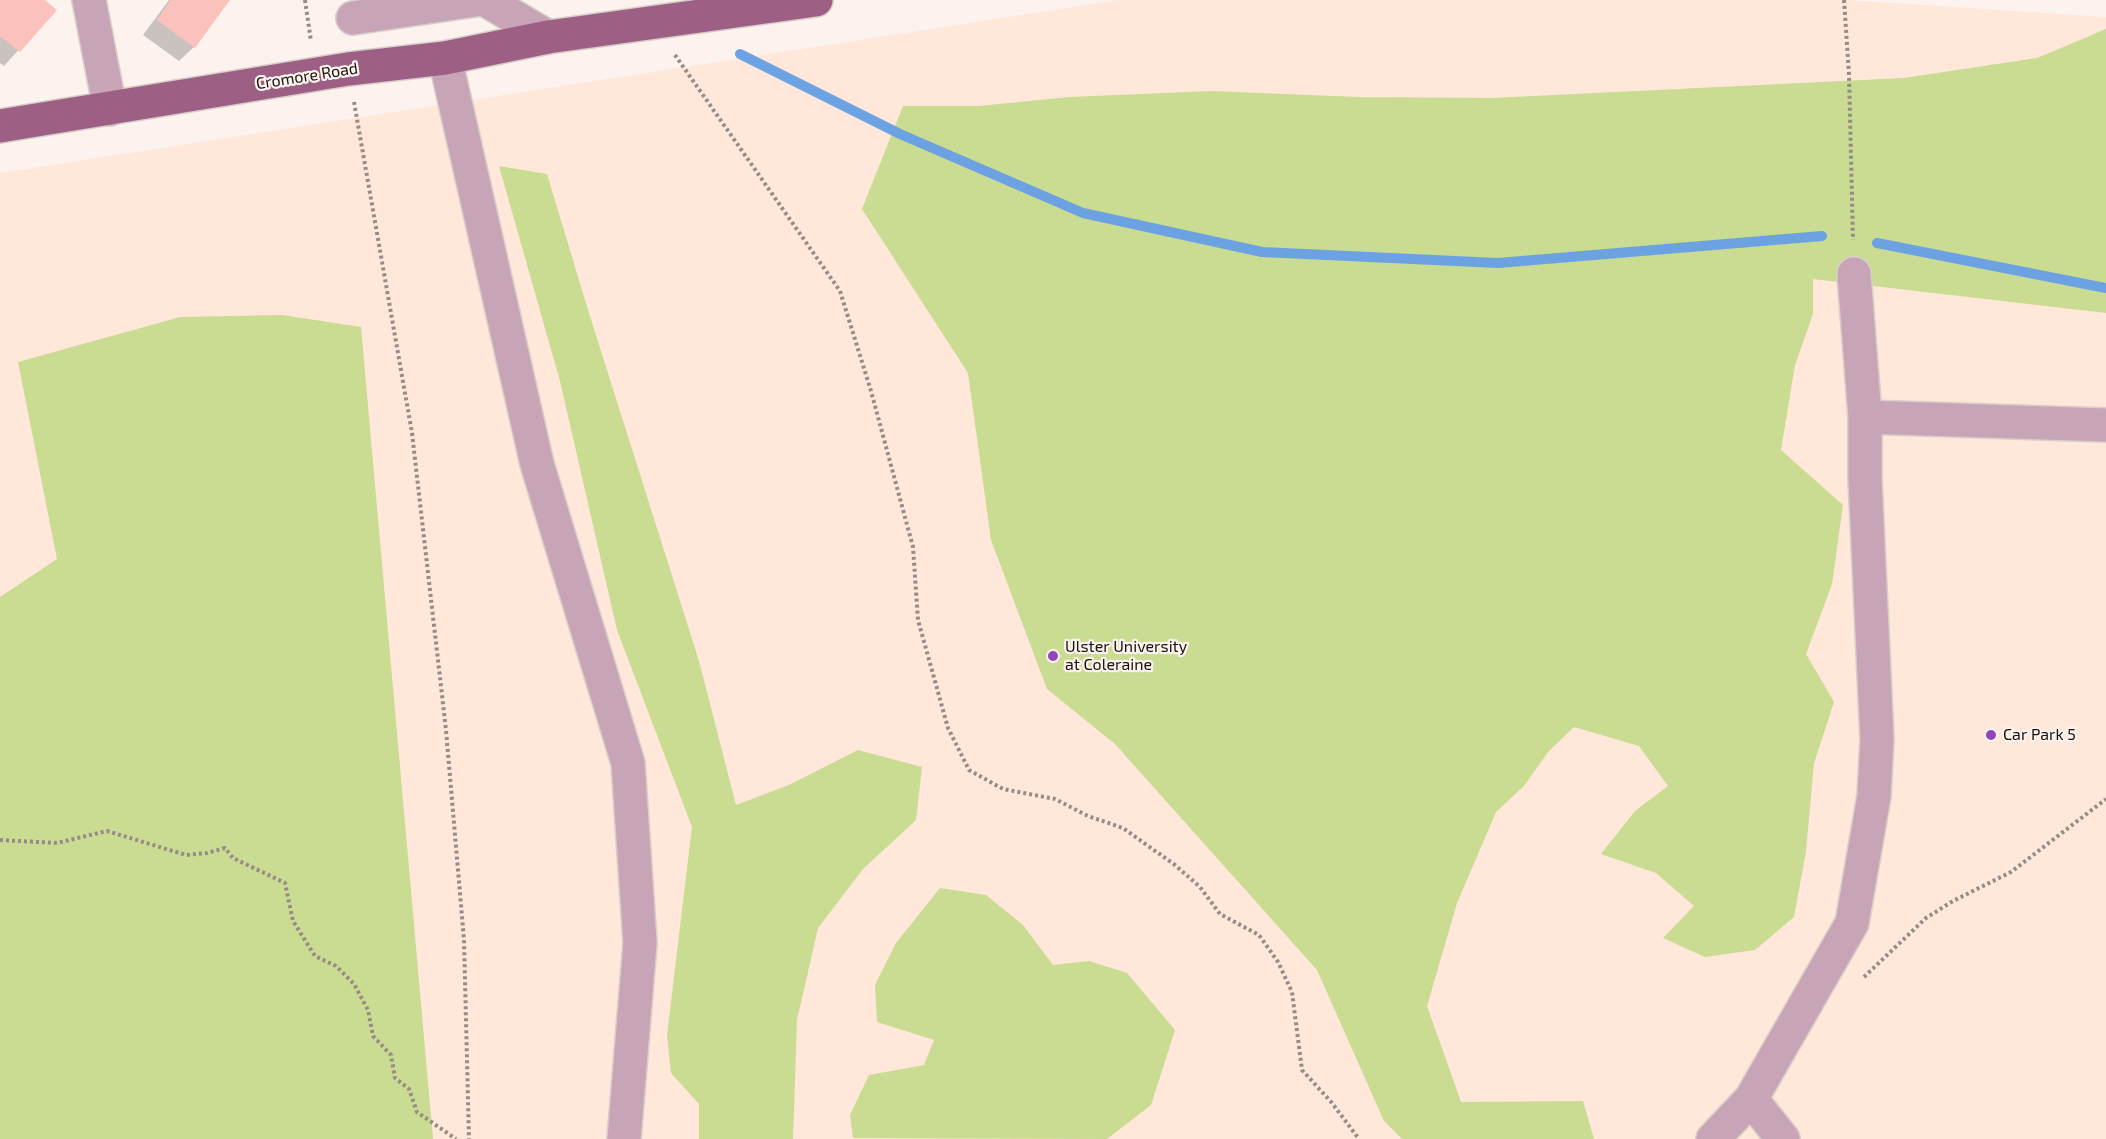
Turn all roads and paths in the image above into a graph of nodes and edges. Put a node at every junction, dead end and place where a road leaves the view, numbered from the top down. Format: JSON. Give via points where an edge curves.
{"nodes":[{"id":1,"x":89,"y":0,"type":"edge"},
{"id":2,"x":476,"y":0,"type":"edge"},
{"id":3,"x":486,"y":0,"type":"edge"},
{"id":4,"x":816,"y":0,"type":"edge"},
{"id":5,"x":1844,"y":0,"type":"edge"},
{"id":6,"x":353,"y":18,"type":"dead end"},
{"id":7,"x":652,"y":23,"type":"junction"},
{"id":8,"x":548,"y":38,"type":"junction"},
{"id":9,"x":446,"y":58,"type":"junction"},
{"id":10,"x":348,"y":69,"type":"junction"},
{"id":11,"x":110,"y":109,"type":"junction"},
{"id":12,"x":0,"y":126,"type":"edge"},
{"id":13,"x":1854,"y":274,"type":"joint"},
{"id":14,"x":1865,"y":417,"type":"junction"},
{"id":15,"x":2106,"y":425,"type":"edge"},
{"id":16,"x":2106,"y":799,"type":"edge"},
{"id":17,"x":0,"y":840,"type":"edge"},
{"id":18,"x":1860,"y":980,"type":"dead end"},
{"id":19,"x":1751,"y":1099,"type":"junction"},
{"id":20,"x":622,"y":1136,"type":"edge"},
{"id":21,"x":456,"y":1139,"type":"edge"},
{"id":22,"x":469,"y":1139,"type":"edge"},
{"id":23,"x":1359,"y":1139,"type":"edge"},
{"id":24,"x":1713,"y":1139,"type":"edge"},
{"id":25,"x":1783,"y":1139,"type":"edge"}],
"edges":[{"from":1,"to":11,"type":"street"},
{"from":2,"to":6,"type":"street"},
{"from":3,"to":8,"type":"street"},
{"from":4,"to":7,"type":"main road","name":"Cromore Road"},
{"from":5,"to":13,"type":"path"},
{"from":7,"to":8,"type":"main road","name":"Cromore Road"},
{"from":7,"to":23,"type":"path","via":[[840,291],[913,547],[918,620],[948,728],[969,770],[1003,789],[1055,799],[1123,828],[1200,887],[1220,914],[1259,935],[1292,992],[1302,1070]]},
{"from":8,"to":9,"type":"main road","name":"Cromore Road"},
{"from":9,"to":10,"type":"main road","name":"Cromore Road"},
{"from":9,"to":20,"type":"street","via":[[537,464],[628,763],[640,943]]},
{"from":10,"to":11,"type":"main road","name":"Cromore Road"},
{"from":10,"to":22,"type":"path","via":[[412,433],[446,729],[464,940]]},
{"from":11,"to":12,"type":"main road","name":"Cromore Road"},
{"from":13,"to":14,"type":"street"},
{"from":14,"to":15,"type":"street"},
{"from":14,"to":19,"type":"street","via":[[1864,479],[1877,739],[1874,796],[1852,923]]},
{"from":16,"to":18,"type":"path","via":[[2012,872],[1926,918]]},
{"from":17,"to":21,"type":"path","via":[[57,843],[106,831],[186,855],[225,848],[233,858],[285,883],[293,921],[315,956],[336,966],[354,984],[368,1010],[373,1036],[391,1055],[395,1078],[409,1089],[417,1112]]},
{"from":19,"to":24,"type":"street"},
{"from":19,"to":25,"type":"street"}]}
